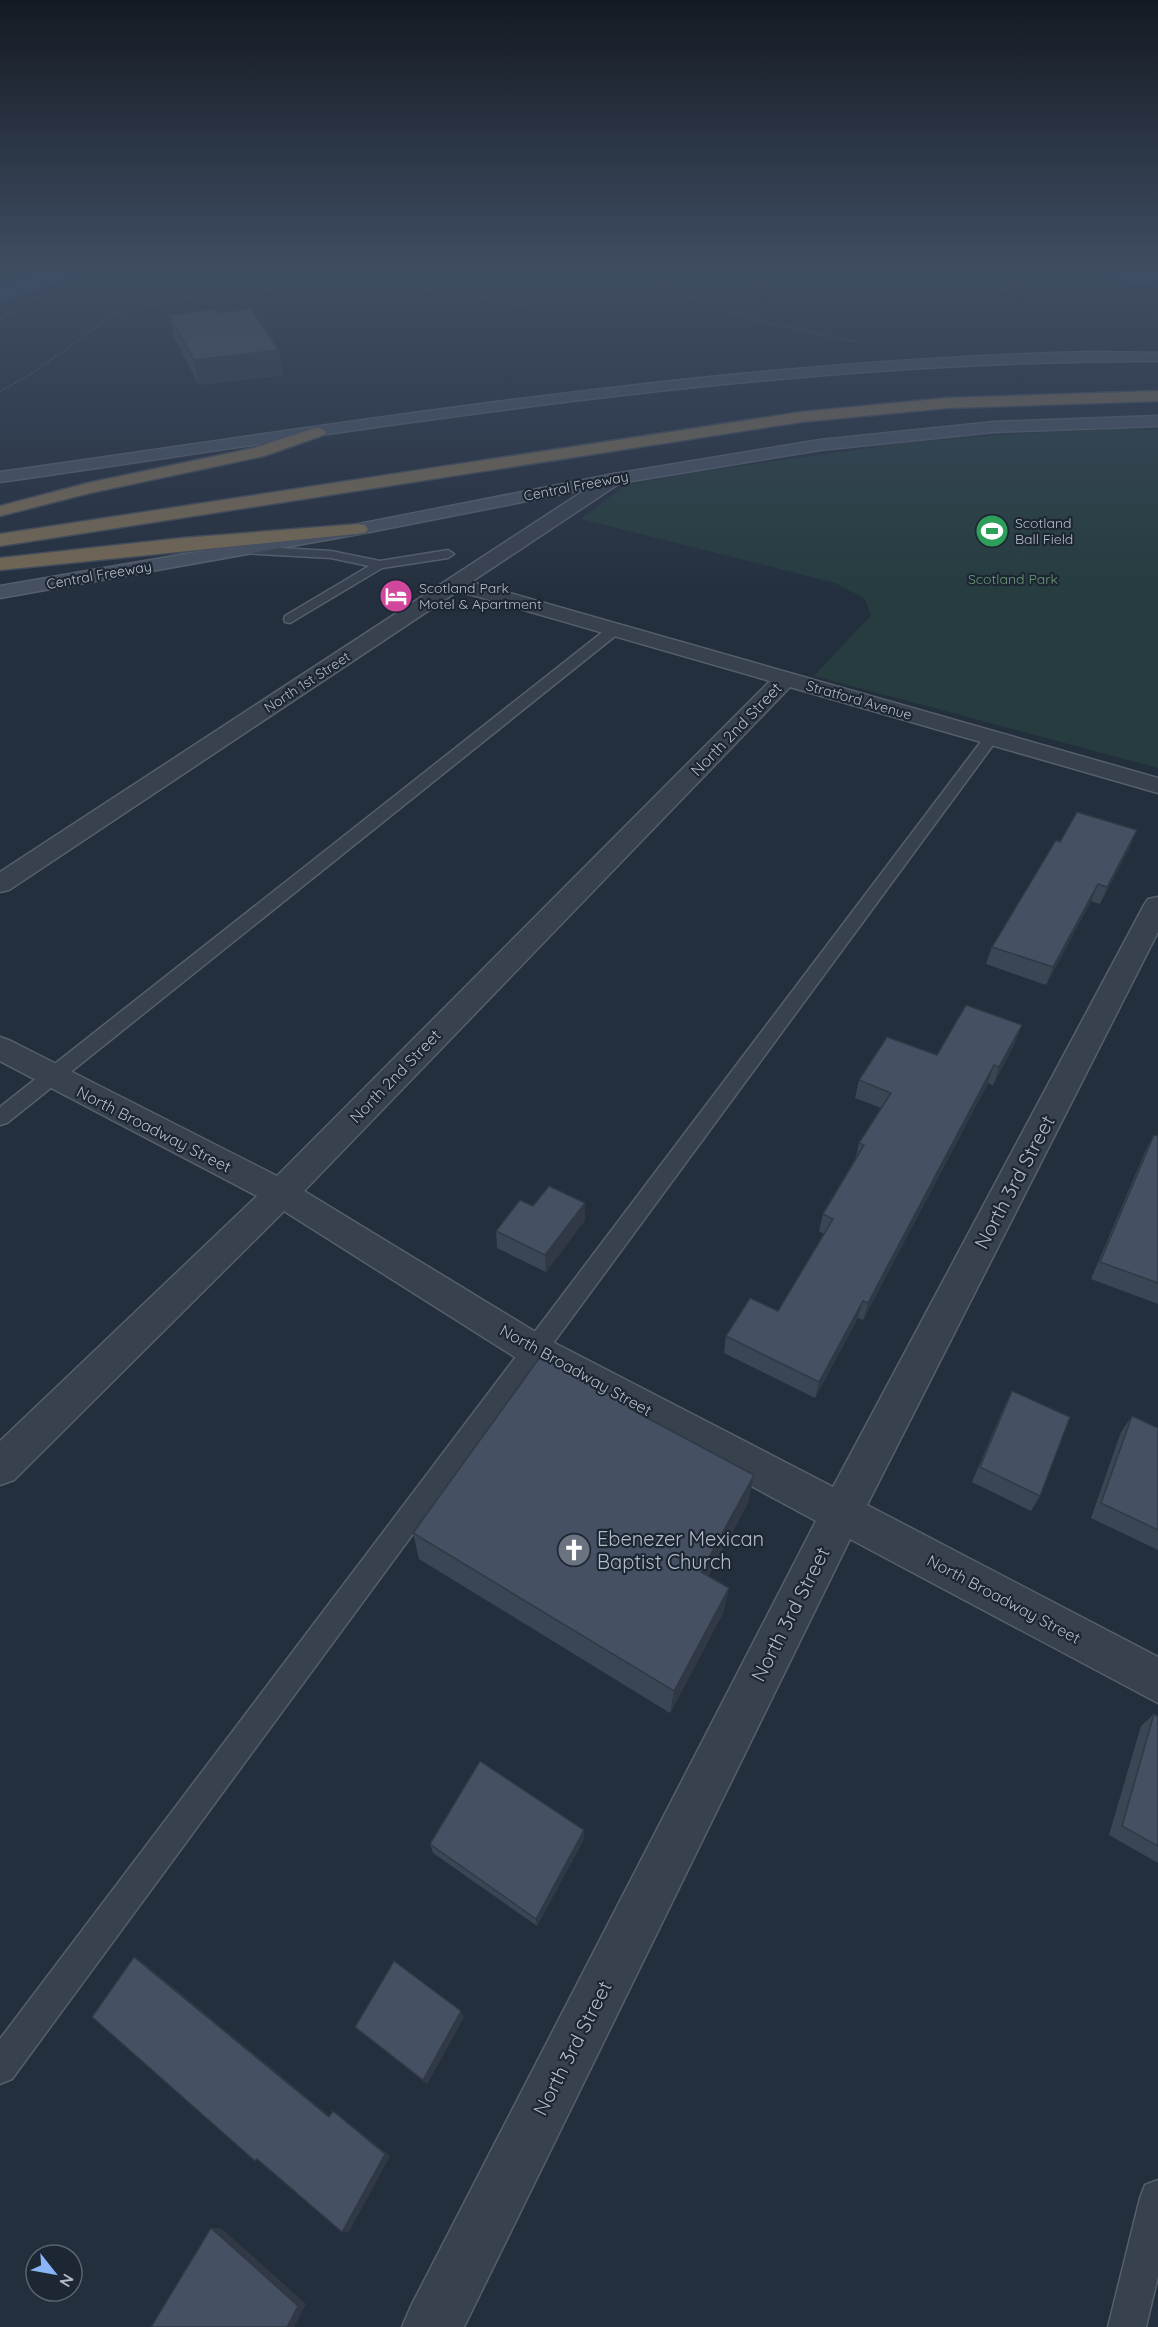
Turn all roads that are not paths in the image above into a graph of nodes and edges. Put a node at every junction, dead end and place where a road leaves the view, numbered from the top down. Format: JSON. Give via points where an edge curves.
{"nodes":[{"id":1,"x":719,"y":381,"type":"edge"},
{"id":2,"x":1098,"y":382,"type":"dead end"},
{"id":3,"x":1158,"y":382,"type":"edge"},
{"id":4,"x":969,"y":386,"type":"dead end"},
{"id":5,"x":927,"y":389,"type":"dead end"},
{"id":6,"x":1158,"y":396,"type":"edge"},
{"id":7,"x":1158,"y":421,"type":"edge"},
{"id":8,"x":318,"y":432,"type":"junction"},
{"id":9,"x":0,"y":477,"type":"edge"},
{"id":10,"x":614,"y":478,"type":"junction"},
{"id":11,"x":105,"y":501,"type":"dead end"},
{"id":12,"x":0,"y":511,"type":"edge"},
{"id":13,"x":0,"y":517,"type":"edge"},
{"id":14,"x":359,"y":529,"type":"junction"},
{"id":15,"x":0,"y":540,"type":"edge"},
{"id":16,"x":245,"y":550,"type":"junction"},
{"id":17,"x":448,"y":554,"type":"dead end"},
{"id":18,"x":0,"y":564,"type":"edge"},
{"id":19,"x":379,"y":565,"type":"junction"},
{"id":20,"x":456,"y":584,"type":"junction"},
{"id":21,"x":0,"y":592,"type":"edge"},
{"id":22,"x":290,"y":619,"type":"dead end"},
{"id":23,"x":614,"y":630,"type":"junction"},
{"id":24,"x":785,"y":679,"type":"junction"},
{"id":25,"x":991,"y":738,"type":"junction"},
{"id":26,"x":1158,"y":786,"type":"edge"},
{"id":27,"x":0,"y":884,"type":"edge"},
{"id":28,"x":1158,"y":905,"type":"edge"},
{"id":29,"x":0,"y":1048,"type":"edge"},
{"id":30,"x":52,"y":1077,"type":"junction"},
{"id":31,"x":0,"y":1118,"type":"edge"},
{"id":32,"x":280,"y":1193,"type":"junction"},
{"id":33,"x":534,"y":1350,"type":"junction"},
{"id":34,"x":0,"y":1467,"type":"edge"},
{"id":35,"x":841,"y":1513,"type":"junction"},
{"id":36,"x":1158,"y":1681,"type":"edge"},
{"id":37,"x":0,"y":2067,"type":"edge"},
{"id":38,"x":1158,"y":2198,"type":"edge"},
{"id":39,"x":432,"y":2327,"type":"edge"},
{"id":40,"x":1127,"y":2327,"type":"edge"}],
"edges":[{"from":1,"to":8,"type":"main road"},
{"from":2,"to":3,"type":"highway"},
{"from":4,"to":5,"type":"highway"},
{"from":6,"to":15,"type":"highway","via":[[947,403],[801,417]]},
{"from":7,"to":10,"type":"main road","name":"Central Freeway","via":[[935,431]]},
{"from":8,"to":9,"type":"main road"},
{"from":8,"to":12,"type":"highway","via":[[258,452]]},
{"from":10,"to":14,"type":"main road","name":"Central Freeway"},
{"from":10,"to":20,"type":"street","name":"North 1st Street"},
{"from":11,"to":13,"type":"highway"},
{"from":14,"to":16,"type":"main road","name":"Central Freeway"},
{"from":14,"to":18,"type":"highway"},
{"from":16,"to":19,"type":"lane","via":[[344,556]]},
{"from":16,"to":21,"type":"main road","name":"Central Freeway"},
{"from":17,"to":19,"type":"lane"},
{"from":19,"to":22,"type":"lane"},
{"from":20,"to":23,"type":"street","name":"Stratford Avenue"},
{"from":20,"to":27,"type":"street","name":"North 1st Street"},
{"from":23,"to":24,"type":"street","name":"Stratford Avenue"},
{"from":23,"to":30,"type":"lane"},
{"from":24,"to":25,"type":"street","name":"Stratford Avenue"},
{"from":24,"to":32,"type":"street","name":"North 2nd Street"},
{"from":25,"to":26,"type":"street","name":"Stratford Avenue"},
{"from":25,"to":33,"type":"lane"},
{"from":28,"to":35,"type":"street","name":"North 3rd Street"},
{"from":29,"to":30,"type":"street","name":"North Broadway Street"},
{"from":30,"to":31,"type":"lane"},
{"from":30,"to":32,"type":"street","name":"North Broadway Street"},
{"from":32,"to":33,"type":"street","name":"North Broadway Street"},
{"from":32,"to":34,"type":"street","name":"North 2nd Street"},
{"from":33,"to":35,"type":"street","name":"North Broadway Street"},
{"from":33,"to":37,"type":"lane"},
{"from":35,"to":36,"type":"street","name":"North Broadway Street"},
{"from":35,"to":39,"type":"street","name":"North 3rd Street"},
{"from":38,"to":40,"type":"lane"}]}
